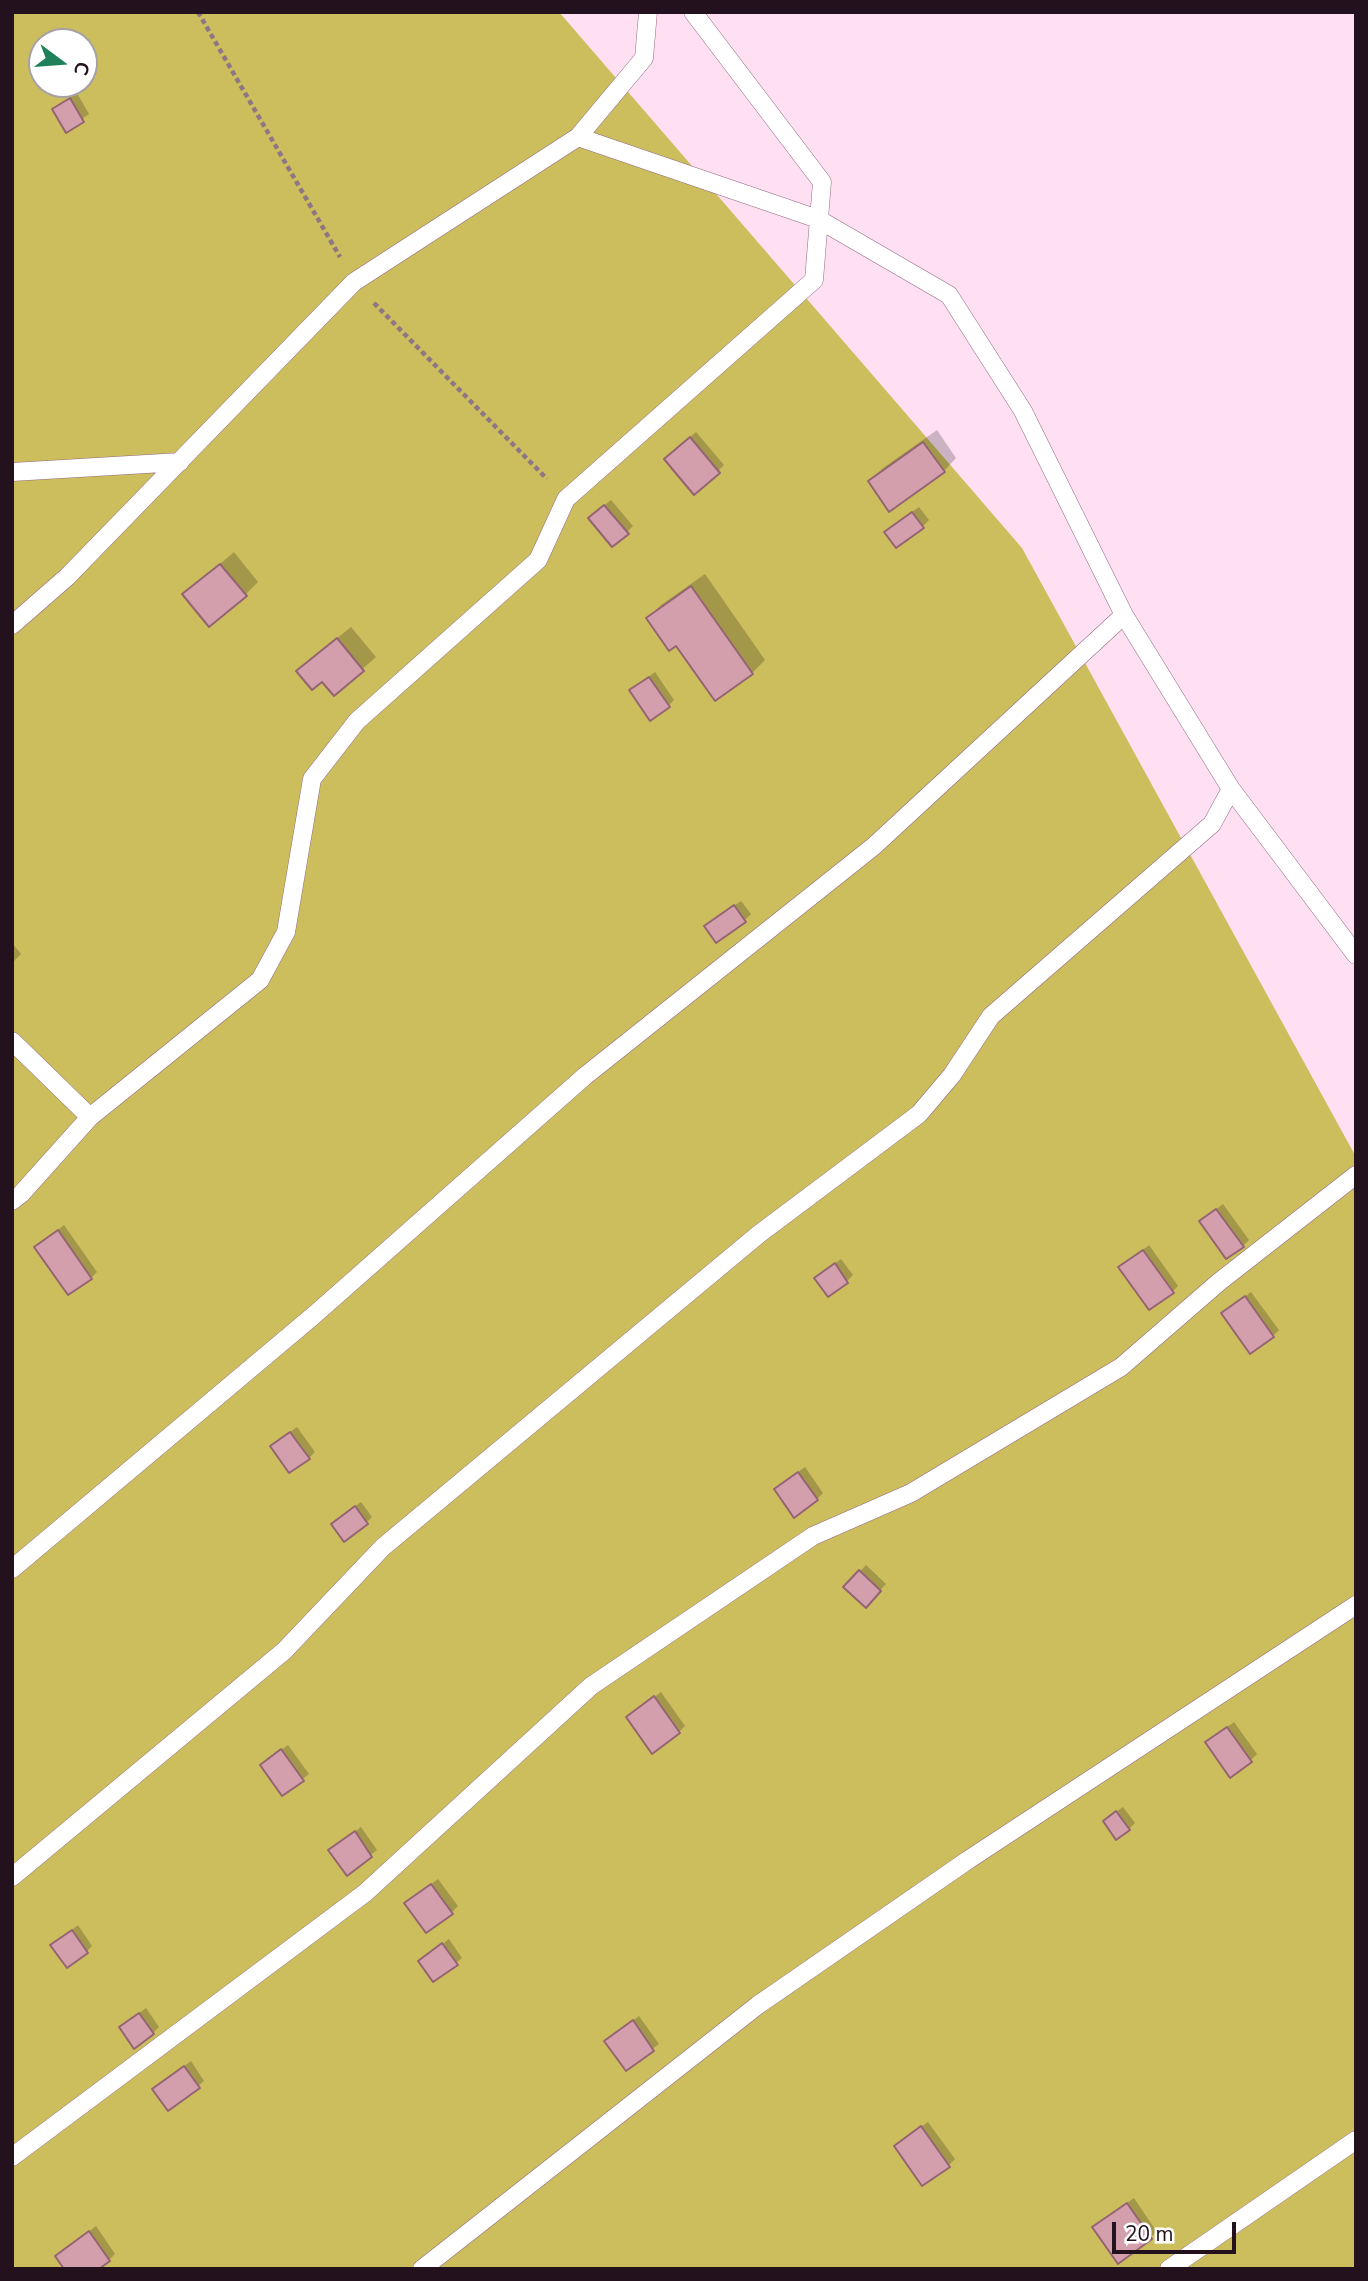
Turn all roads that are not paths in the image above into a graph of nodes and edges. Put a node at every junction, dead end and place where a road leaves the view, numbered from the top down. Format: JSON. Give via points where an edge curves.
{"nodes":[{"id":1,"x":648,"y":12,"type":"edge"},
{"id":2,"x":693,"y":12,"type":"edge"},
{"id":3,"x":578,"y":137,"type":"junction"},
{"id":4,"x":818,"y":219,"type":"junction"},
{"id":5,"x":180,"y":461,"type":"junction"},
{"id":6,"x":12,"y":472,"type":"edge"},
{"id":7,"x":1124,"y":615,"type":"junction"},
{"id":8,"x":12,"y":625,"type":"edge"},
{"id":9,"x":1231,"y":789,"type":"junction"},
{"id":10,"x":1356,"y":955,"type":"edge"},
{"id":11,"x":12,"y":1041,"type":"edge"},
{"id":12,"x":90,"y":1117,"type":"junction"},
{"id":13,"x":1356,"y":1175,"type":"edge"},
{"id":14,"x":12,"y":1201,"type":"edge"},
{"id":15,"x":12,"y":1569,"type":"edge"},
{"id":16,"x":1355,"y":1606,"type":"edge"},
{"id":17,"x":12,"y":1877,"type":"edge"},
{"id":18,"x":1356,"y":2140,"type":"edge"},
{"id":19,"x":12,"y":2157,"type":"edge"},
{"id":20,"x":422,"y":2269,"type":"edge"},
{"id":21,"x":1169,"y":2269,"type":"edge"}],
"edges":[{"from":1,"to":3,"type":"lane","via":[[644,58]]},
{"from":2,"to":4,"type":"lane","via":[[822,183]]},
{"from":3,"to":4,"type":"lane"},
{"from":3,"to":5,"type":"lane","via":[[354,282]]},
{"from":4,"to":7,"type":"lane","via":[[949,295],[1023,411]]},
{"from":4,"to":12,"type":"lane","via":[[814,280],[566,499],[538,560],[357,721],[313,779],[286,932],[260,980]]},
{"from":5,"to":6,"type":"lane"},
{"from":5,"to":8,"type":"lane","via":[[67,577]]},
{"from":7,"to":9,"type":"lane"},
{"from":7,"to":15,"type":"lane","via":[[874,846],[585,1076],[313,1316]]},
{"from":9,"to":10,"type":"lane"},
{"from":9,"to":17,"type":"lane","via":[[1212,824],[991,1016],[952,1075],[919,1114],[759,1234],[383,1547],[284,1651]]},
{"from":11,"to":12,"type":"lane"},
{"from":12,"to":14,"type":"lane"},
{"from":13,"to":19,"type":"lane","via":[[1219,1282],[1121,1367],[911,1493],[813,1536],[592,1686],[365,1892]]},
{"from":16,"to":20,"type":"lane","via":[[968,1860],[758,2005]]},
{"from":18,"to":21,"type":"lane"}]}
